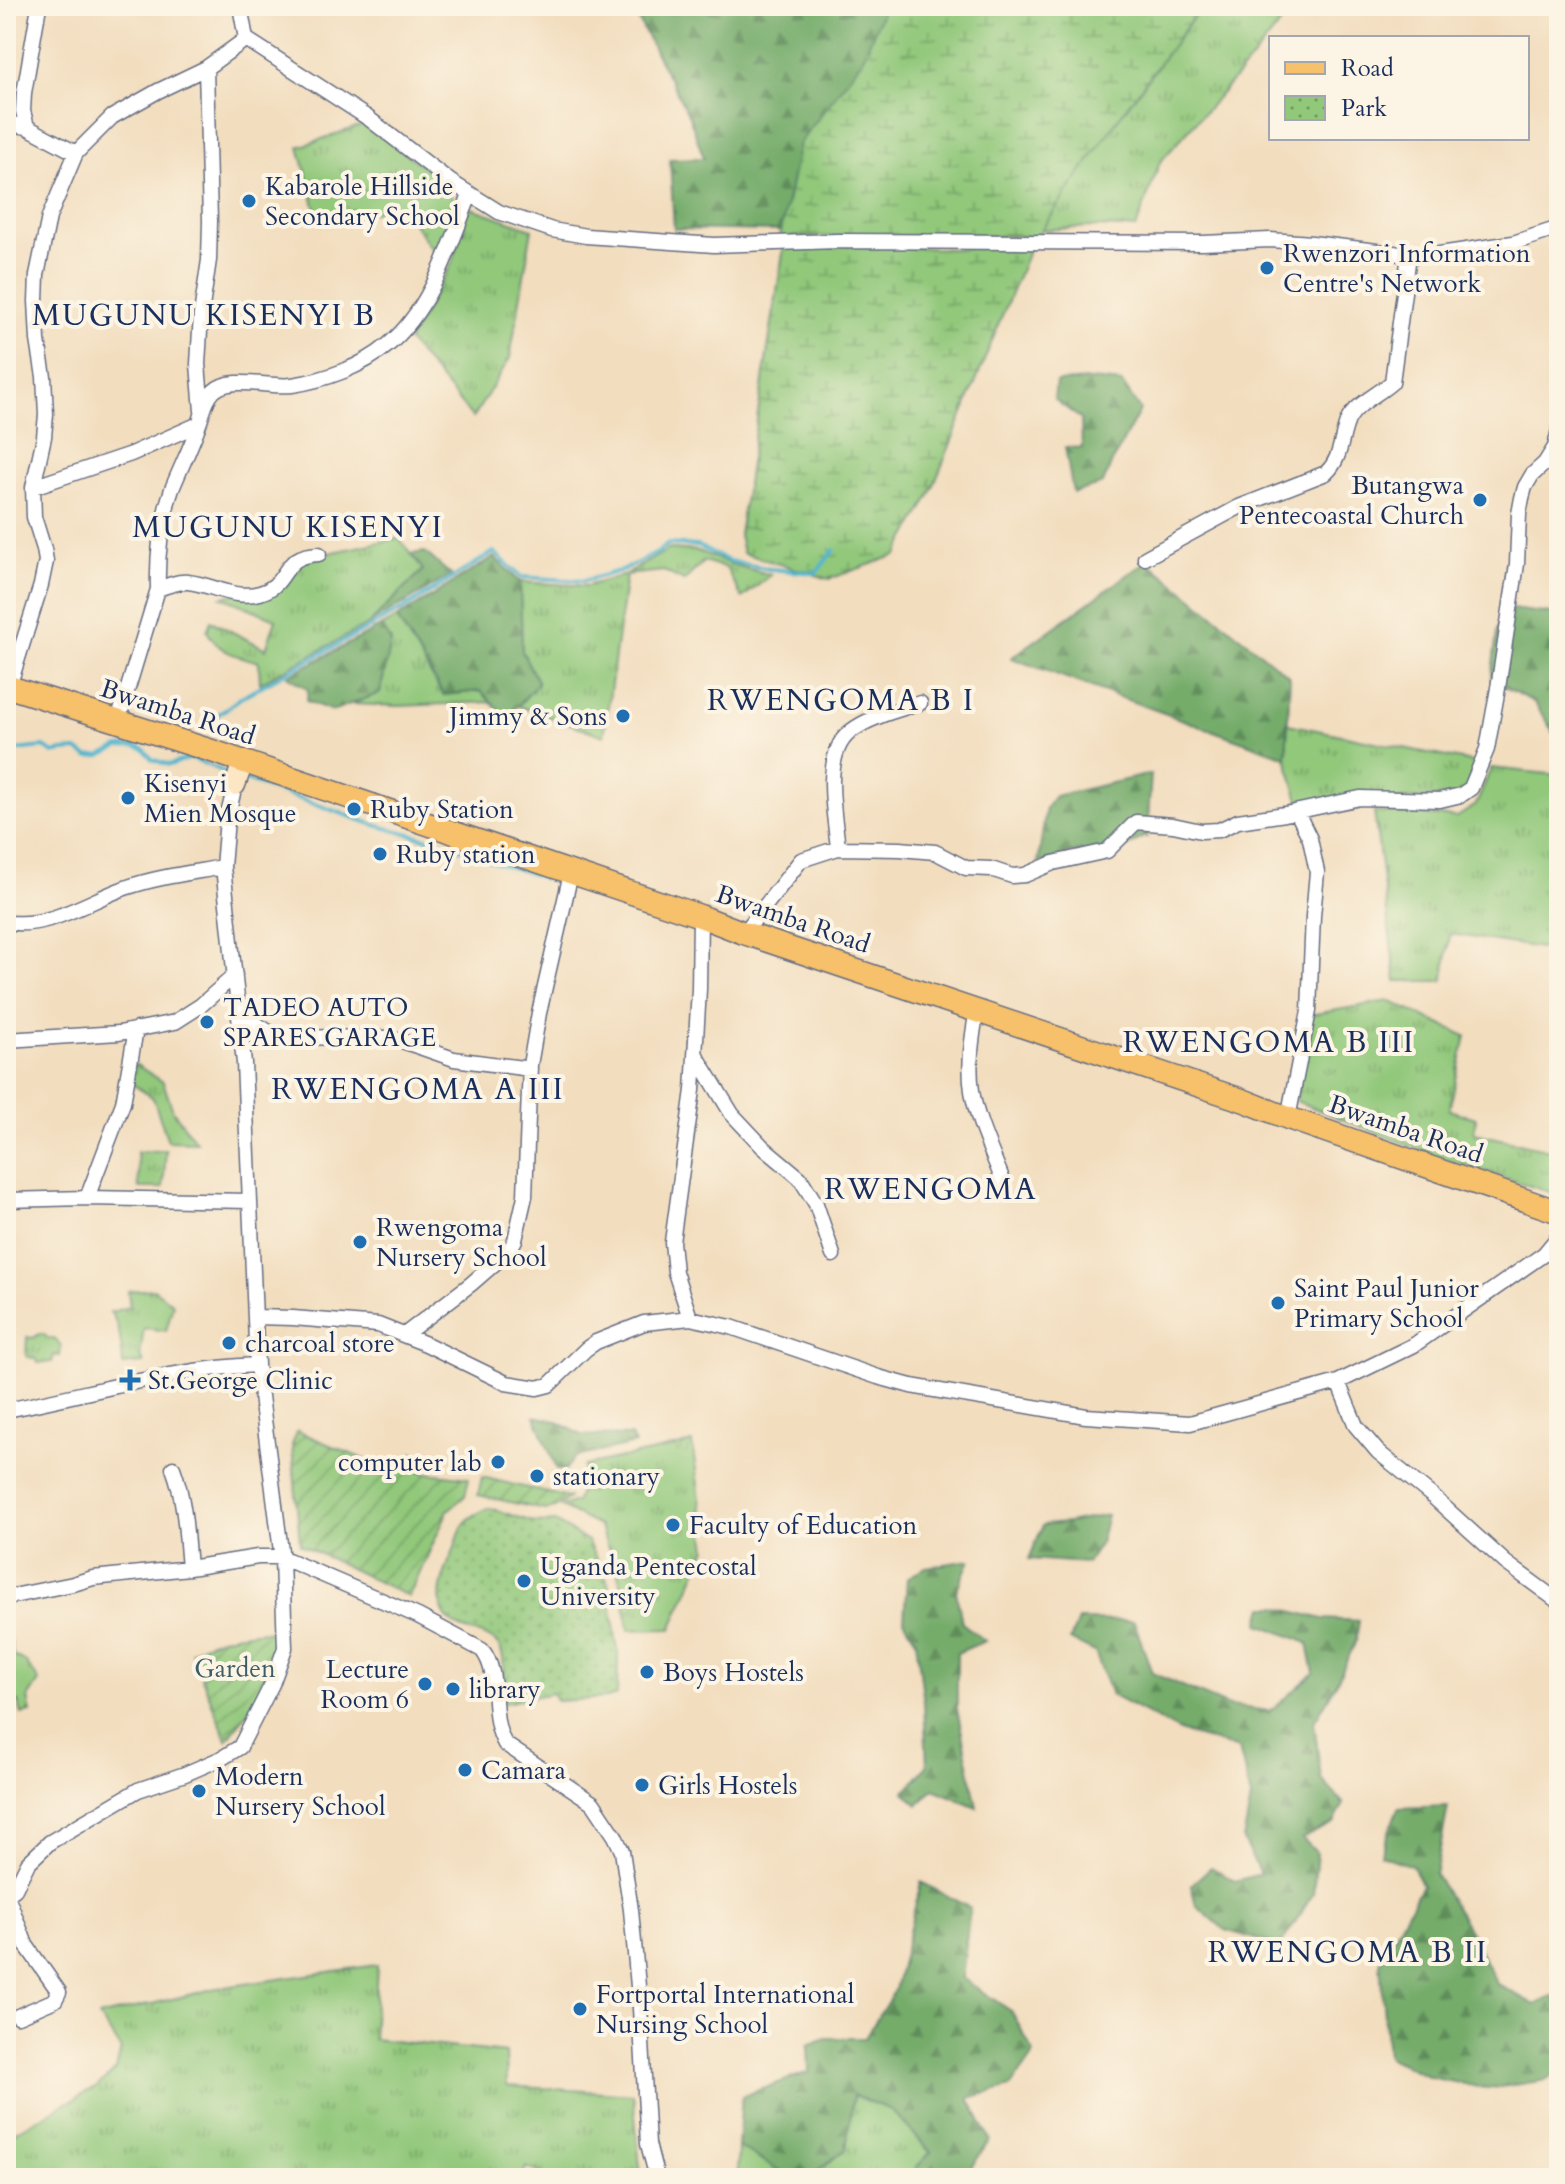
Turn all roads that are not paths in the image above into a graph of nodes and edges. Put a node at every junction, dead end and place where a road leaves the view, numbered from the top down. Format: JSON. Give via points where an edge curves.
{"nodes":[{"id":1,"x":39,"y":6,"type":"edge"},
{"id":2,"x":240,"y":6,"type":"edge"},
{"id":3,"x":246,"y":39,"type":"junction"},
{"id":4,"x":206,"y":68,"type":"junction"},
{"id":5,"x":6,"y":123,"type":"edge"},
{"id":6,"x":27,"y":127,"type":"junction"},
{"id":7,"x":76,"y":153,"type":"junction"},
{"id":8,"x":470,"y":195,"type":"junction"},
{"id":9,"x":1559,"y":228,"type":"edge"},
{"id":10,"x":1409,"y":255,"type":"junction"},
{"id":11,"x":200,"y":420,"type":"junction"},
{"id":12,"x":1559,"y":430,"type":"edge"},
{"id":13,"x":33,"y":487,"type":"junction"},
{"id":14,"x":319,"y":554,"type":"dead end"},
{"id":15,"x":1145,"y":558,"type":"dead end"},
{"id":16,"x":158,"y":589,"type":"junction"},
{"id":17,"x":7,"y":686,"type":"edge"},
{"id":18,"x":920,"y":703,"type":"dead end"},
{"id":19,"x":118,"y":721,"type":"junction"},
{"id":20,"x":243,"y":762,"type":"junction"},
{"id":21,"x":235,"y":785,"type":"joint"},
{"id":22,"x":1297,"y":812,"type":"junction"},
{"id":23,"x":838,"y":848,"type":"junction"},
{"id":24,"x":223,"y":867,"type":"junction"},
{"id":25,"x":571,"y":873,"type":"junction"},
{"id":26,"x":700,"y":916,"type":"junction"},
{"id":27,"x":6,"y":922,"type":"edge"},
{"id":28,"x":744,"y":933,"type":"junction"},
{"id":29,"x":235,"y":975,"type":"junction"},
{"id":30,"x":238,"y":1005,"type":"junction"},
{"id":31,"x":977,"y":1010,"type":"junction"},
{"id":32,"x":136,"y":1029,"type":"junction"},
{"id":33,"x":6,"y":1040,"type":"edge"},
{"id":34,"x":696,"y":1054,"type":"junction"},
{"id":35,"x":530,"y":1069,"type":"junction"},
{"id":36,"x":1288,"y":1118,"type":"junction"},
{"id":37,"x":1003,"y":1181,"type":"dead end"},
{"id":38,"x":87,"y":1198,"type":"junction"},
{"id":39,"x":6,"y":1200,"type":"edge"},
{"id":40,"x":250,"y":1201,"type":"junction"},
{"id":41,"x":1559,"y":1212,"type":"edge"},
{"id":42,"x":1559,"y":1236,"type":"edge"},
{"id":43,"x":833,"y":1255,"type":"dead end"},
{"id":44,"x":255,"y":1317,"type":"junction"},
{"id":45,"x":690,"y":1318,"type":"junction"},
{"id":46,"x":404,"y":1335,"type":"junction"},
{"id":47,"x":257,"y":1365,"type":"junction"},
{"id":48,"x":1338,"y":1382,"type":"junction"},
{"id":49,"x":6,"y":1410,"type":"edge"},
{"id":50,"x":173,"y":1468,"type":"dead end"},
{"id":51,"x":282,"y":1559,"type":"junction"},
{"id":52,"x":189,"y":1568,"type":"junction"},
{"id":53,"x":8,"y":1597,"type":"dead end"},
{"id":54,"x":1559,"y":1602,"type":"edge"},
{"id":55,"x":6,"y":1895,"type":"edge"},
{"id":56,"x":18,"y":2016,"type":"dead end"},
{"id":57,"x":657,"y":2178,"type":"edge"}],
"edges":[{"from":1,"to":6,"type":"street","via":[[24,93]]},
{"from":2,"to":3,"type":"street"},
{"from":3,"to":4,"type":"street"},
{"from":3,"to":8,"type":"street","via":[[368,118]]},
{"from":4,"to":7,"type":"street","via":[[112,117]]},
{"from":4,"to":11,"type":"street","via":[[210,221],[198,364]]},
{"from":5,"to":6,"type":"street"},
{"from":6,"to":7,"type":"street"},
{"from":7,"to":13,"type":"street","via":[[49,217],[37,275],[46,414]]},
{"from":8,"to":10,"type":"street","via":[[499,212],[552,230],[714,245],[1270,240]]},
{"from":8,"to":11,"type":"street","via":[[424,301],[387,346],[357,365],[307,382],[225,384],[214,390]]},
{"from":9,"to":10,"type":"street","via":[[1499,246]]},
{"from":10,"to":15,"type":"street","via":[[1392,382],[1353,413],[1334,465],[1326,473],[1239,507]]},
{"from":11,"to":13,"type":"street","via":[[131,454]]},
{"from":11,"to":16,"type":"street","via":[[163,523]]},
{"from":12,"to":22,"type":"street","via":[[1555,447],[1525,487],[1498,688],[1487,749],[1471,788],[1440,800],[1360,798]]},
{"from":13,"to":17,"type":"street","via":[[34,517],[46,561]]},
{"from":14,"to":16,"type":"street","via":[[303,554],[265,592],[232,595],[186,582]]},
{"from":16,"to":19,"type":"street"},
{"from":17,"to":19,"type":"main road","name":"Bwamba Road"},
{"from":18,"to":23,"type":"street","via":[[849,733],[837,748],[832,793]]},
{"from":19,"to":20,"type":"main road","name":"Bwamba Road"},
{"from":20,"to":21,"type":"street"},
{"from":20,"to":25,"type":"main road","name":"Bwamba Road"},
{"from":21,"to":24,"type":"street"},
{"from":22,"to":23,"type":"street","via":[[1238,821],[1219,830],[1136,822],[1107,851],[1025,875],[966,868],[935,852]]},
{"from":22,"to":36,"type":"street","via":[[1317,872],[1309,1011]]},
{"from":23,"to":28,"type":"street","via":[[801,860]]},
{"from":24,"to":27,"type":"street","via":[[127,887],[52,918]]},
{"from":24,"to":29,"type":"street"},
{"from":25,"to":26,"type":"main road","name":"Bwamba Road"},
{"from":25,"to":35,"type":"street"},
{"from":26,"to":28,"type":"main road","name":"Bwamba Road"},
{"from":26,"to":34,"type":"street"},
{"from":28,"to":31,"type":"main road","name":"Bwamba Road"},
{"from":29,"to":30,"type":"street"},
{"from":29,"to":32,"type":"street","via":[[175,1022]]},
{"from":30,"to":35,"type":"street","via":[[279,1037],[388,1038],[454,1059]]},
{"from":30,"to":40,"type":"street"},
{"from":31,"to":36,"type":"main road","name":"Bwamba Road"},
{"from":31,"to":37,"type":"street","via":[[971,1051],[973,1093]]},
{"from":32,"to":33,"type":"street"},
{"from":32,"to":38,"type":"street","via":[[123,1103]]},
{"from":34,"to":43,"type":"street","via":[[732,1114],[800,1178],[816,1204]]},
{"from":34,"to":45,"type":"street","via":[[672,1242]]},
{"from":35,"to":46,"type":"street","via":[[525,1196],[513,1246]]},
{"from":36,"to":41,"type":"main road","name":"Bwamba Road"},
{"from":38,"to":39,"type":"street"},
{"from":38,"to":40,"type":"street"},
{"from":40,"to":44,"type":"street"},
{"from":42,"to":48,"type":"street","via":[[1544,1254],[1414,1345]]},
{"from":44,"to":46,"type":"street","via":[[367,1323]]},
{"from":44,"to":47,"type":"street"},
{"from":45,"to":46,"type":"street","via":[[644,1323],[596,1342],[549,1385],[537,1388],[506,1383]]},
{"from":45,"to":48,"type":"street","via":[[911,1386],[1086,1416],[1190,1423]]},
{"from":47,"to":49,"type":"street","via":[[150,1378]]},
{"from":47,"to":51,"type":"street"},
{"from":48,"to":54,"type":"street","via":[[1356,1426],[1378,1452],[1499,1558]]},
{"from":50,"to":52,"type":"street"},
{"from":51,"to":52,"type":"street","via":[[258,1557]]},
{"from":51,"to":55,"type":"street","via":[[285,1648],[240,1747],[138,1790],[62,1834],[28,1863],[15,1889]]},
{"from":51,"to":57,"type":"street","via":[[418,1616],[482,1650],[489,1658],[496,1722],[505,1744],[582,1794],[602,1814],[622,1851],[630,1898],[648,2144]]},
{"from":52,"to":53,"type":"street","via":[[93,1578]]},
{"from":55,"to":56,"type":"street","via":[[26,1945],[59,1992],[55,2000]]}]}
